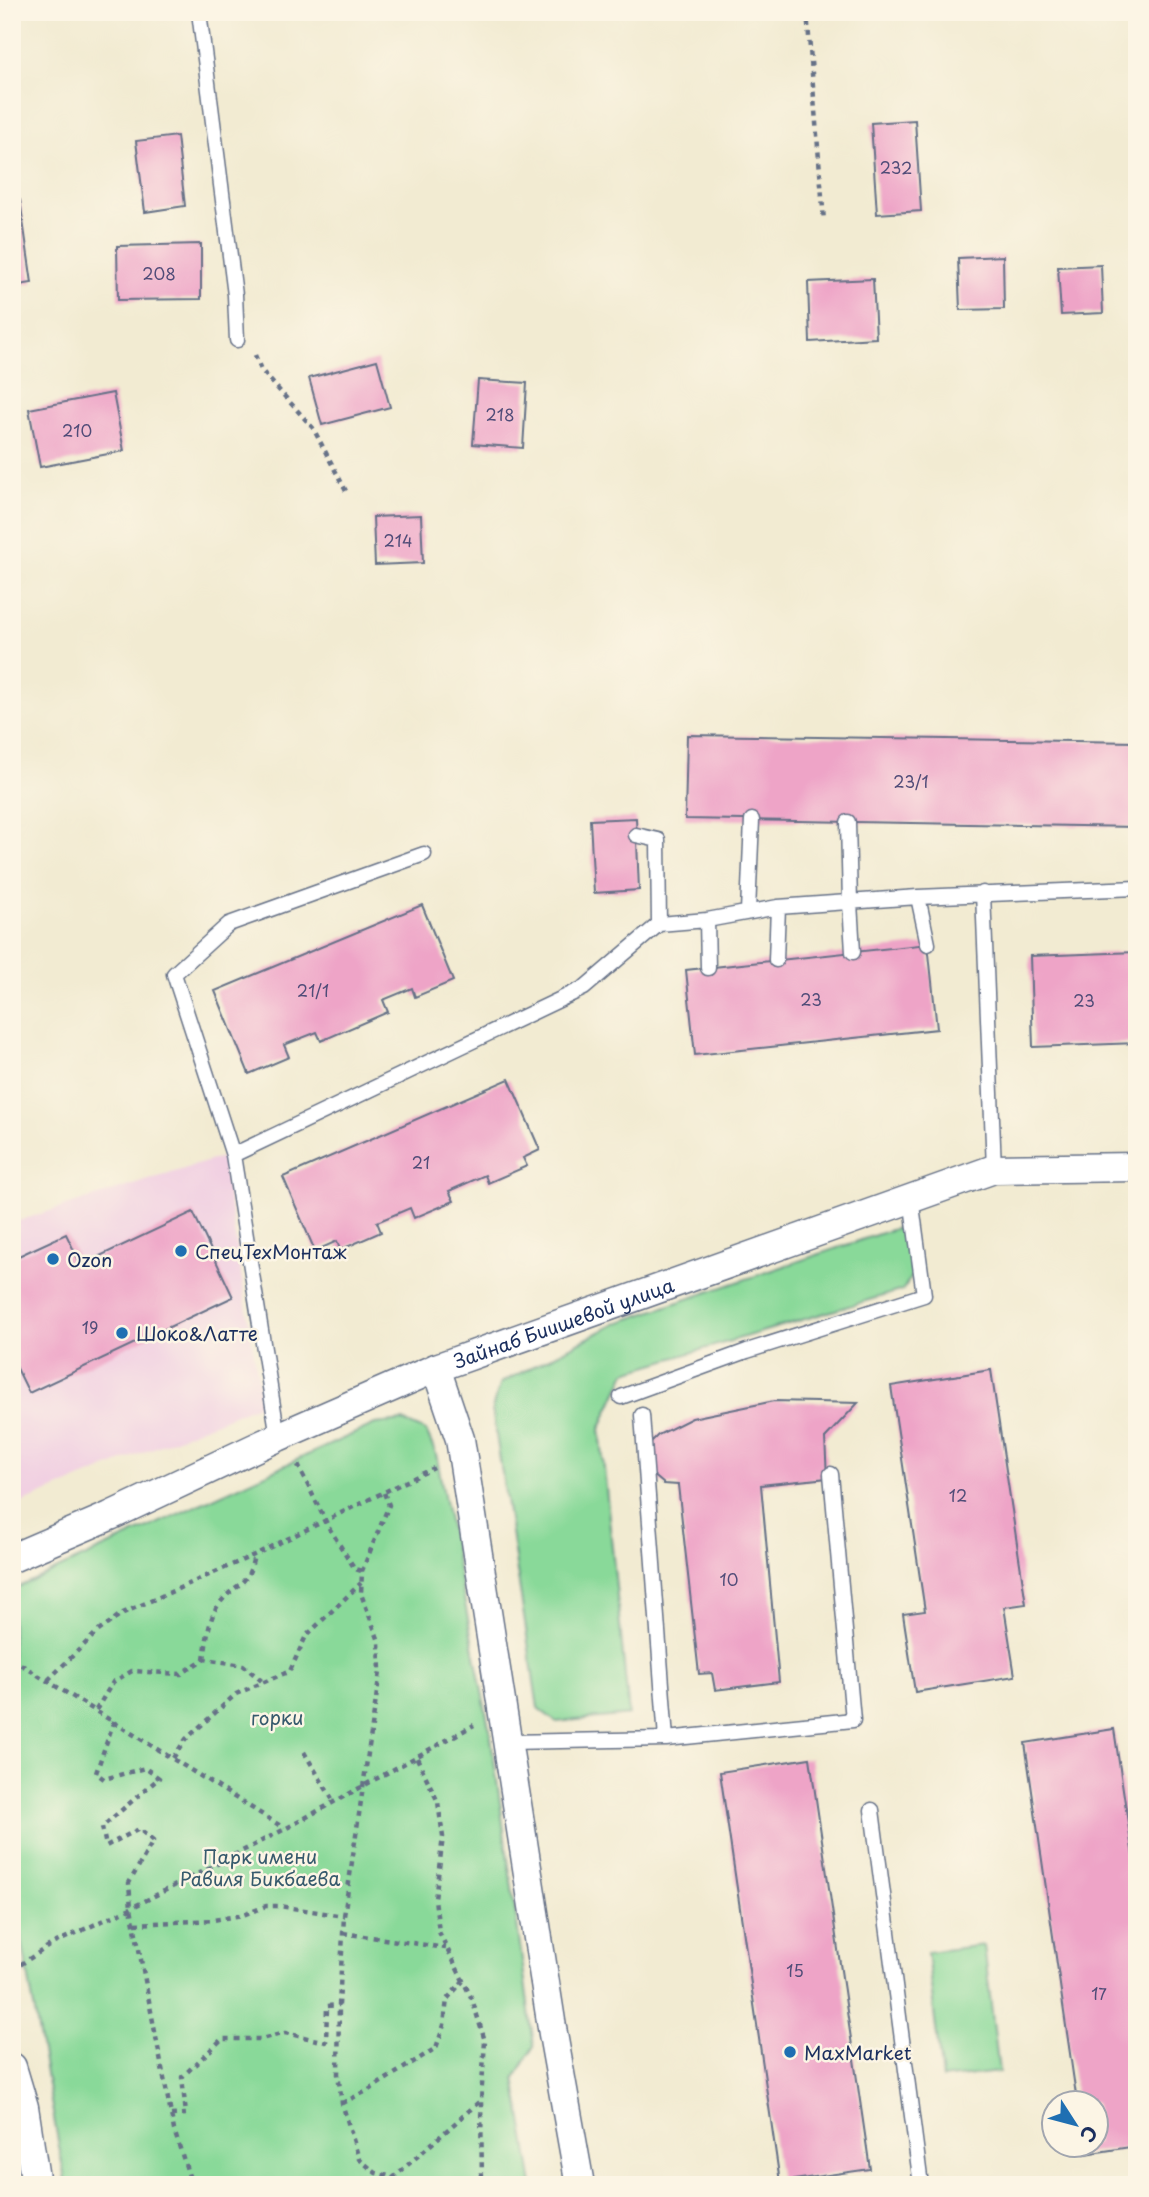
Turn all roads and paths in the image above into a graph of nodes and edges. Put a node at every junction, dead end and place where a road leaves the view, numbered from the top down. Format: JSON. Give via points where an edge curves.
{"nodes":[{"id":1,"x":199,"y":12,"type":"edge"},
{"id":2,"x":807,"y":12,"type":"edge"},
{"id":3,"x":824,"y":221,"type":"dead end"},
{"id":4,"x":237,"y":340,"type":"dead end"},
{"id":5,"x":252,"y":345,"type":"dead end"},
{"id":6,"x":346,"y":493,"type":"dead end"},
{"id":7,"x":752,"y":820,"type":"dead end"},
{"id":8,"x":848,"y":822,"type":"dead end"},
{"id":9,"x":636,"y":835,"type":"dead end"},
{"id":10,"x":424,"y":854,"type":"dead end"},
{"id":11,"x":1137,"y":888,"type":"edge"},
{"id":12,"x":983,"y":893,"type":"junction"},
{"id":13,"x":918,"y":897,"type":"junction"},
{"id":14,"x":850,"y":903,"type":"junction"},
{"id":15,"x":778,"y":907,"type":"junction"},
{"id":16,"x":748,"y":911,"type":"junction"},
{"id":17,"x":707,"y":920,"type":"junction"},
{"id":18,"x":659,"y":924,"type":"junction"},
{"id":19,"x":928,"y":944,"type":"dead end"},
{"id":20,"x":853,"y":952,"type":"dead end"},
{"id":21,"x":776,"y":960,"type":"dead end"},
{"id":22,"x":708,"y":968,"type":"dead end"},
{"id":23,"x":233,"y":1155,"type":"junction"},
{"id":24,"x":1137,"y":1167,"type":"edge"},
{"id":25,"x":994,"y":1169,"type":"junction"},
{"id":26,"x":911,"y":1198,"type":"junction"},
{"id":27,"x":436,"y":1368,"type":"junction"},
{"id":28,"x":621,"y":1396,"type":"dead end"},
{"id":29,"x":642,"y":1415,"type":"dead end"},
{"id":30,"x":278,"y":1437,"type":"junction"},
{"id":31,"x":461,"y":1451,"type":"junction"},
{"id":32,"x":298,"y":1465,"type":"dead end"},
{"id":33,"x":831,"y":1474,"type":"dead end"},
{"id":34,"x":384,"y":1493,"type":"junction"},
{"id":35,"x":326,"y":1521,"type":"junction"},
{"id":36,"x":254,"y":1555,"type":"junction"},
{"id":37,"x":12,"y":1558,"type":"edge"},
{"id":38,"x":362,"y":1571,"type":"junction"},
{"id":39,"x":361,"y":1583,"type":"junction"},
{"id":40,"x":12,"y":1659,"type":"edge"},
{"id":41,"x":204,"y":1659,"type":"junction"},
{"id":42,"x":48,"y":1680,"type":"junction"},
{"id":43,"x":264,"y":1682,"type":"junction"},
{"id":44,"x":96,"y":1710,"type":"junction"},
{"id":45,"x":504,"y":1712,"type":"junction"},
{"id":46,"x":114,"y":1721,"type":"junction"},
{"id":47,"x":666,"y":1739,"type":"junction"},
{"id":48,"x":508,"y":1742,"type":"junction"},
{"id":49,"x":304,"y":1752,"type":"dead end"},
{"id":50,"x":173,"y":1758,"type":"junction"},
{"id":51,"x":417,"y":1758,"type":"junction"},
{"id":52,"x":363,"y":1787,"type":"junction"},
{"id":53,"x":334,"y":1802,"type":"junction"},
{"id":54,"x":872,"y":1810,"type":"dead end"},
{"id":55,"x":285,"y":1829,"type":"junction"},
{"id":56,"x":131,"y":1908,"type":"junction"},
{"id":57,"x":345,"y":1916,"type":"junction"},
{"id":58,"x":135,"y":1924,"type":"junction"},
{"id":59,"x":343,"y":1933,"type":"junction"},
{"id":60,"x":447,"y":1948,"type":"junction"},
{"id":61,"x":12,"y":1970,"type":"edge"},
{"id":62,"x":463,"y":1981,"type":"junction"},
{"id":63,"x":339,"y":2005,"type":"junction"},
{"id":64,"x":12,"y":2067,"type":"edge"},
{"id":65,"x":481,"y":2100,"type":"junction"},
{"id":66,"x":342,"y":2103,"type":"junction"},
{"id":67,"x":171,"y":2115,"type":"junction"},
{"id":68,"x":393,"y":2177,"type":"junction"},
{"id":69,"x":36,"y":2185,"type":"edge"},
{"id":70,"x":195,"y":2185,"type":"edge"},
{"id":71,"x":385,"y":2185,"type":"edge"},
{"id":72,"x":482,"y":2185,"type":"edge"},
{"id":73,"x":580,"y":2185,"type":"edge"},
{"id":74,"x":921,"y":2185,"type":"edge"}],
"edges":[{"from":1,"to":4,"type":"lane"},
{"from":2,"to":3,"type":"path"},
{"from":5,"to":6,"type":"path","via":[[261,370],[313,428]]},
{"from":7,"to":16,"type":"lane"},
{"from":8,"to":14,"type":"lane"},
{"from":9,"to":18,"type":"lane","via":[[658,840]]},
{"from":10,"to":23,"type":"lane","via":[[229,924],[174,974]]},
{"from":11,"to":12,"type":"lane"},
{"from":12,"to":13,"type":"lane"},
{"from":12,"to":25,"type":"lane"},
{"from":13,"to":14,"type":"lane"},
{"from":13,"to":19,"type":"lane"},
{"from":14,"to":15,"type":"lane"},
{"from":14,"to":20,"type":"lane"},
{"from":15,"to":16,"type":"lane"},
{"from":15,"to":21,"type":"lane"},
{"from":16,"to":17,"type":"lane"},
{"from":17,"to":18,"type":"lane"},
{"from":17,"to":22,"type":"lane"},
{"from":18,"to":23,"type":"lane","via":[[584,988]]},
{"from":23,"to":30,"type":"lane"},
{"from":24,"to":25,"type":"street","name":"Зайнаб Биишевой улица"},
{"from":25,"to":26,"type":"street","name":"Зайнаб Биишевой улица"},
{"from":26,"to":27,"type":"street","name":"Зайнаб Биишевой улица"},
{"from":26,"to":28,"type":"lane","via":[[924,1295]]},
{"from":27,"to":30,"type":"street","name":"Зайнаб Биишевой улица"},
{"from":27,"to":31,"type":"street"},
{"from":29,"to":47,"type":"lane"},
{"from":30,"to":37,"type":"street","name":"Зайнаб Биишевой улица"},
{"from":31,"to":34,"type":"path"},
{"from":31,"to":45,"type":"street"},
{"from":32,"to":35,"type":"path"},
{"from":33,"to":47,"type":"lane","via":[[853,1720]]},
{"from":34,"to":35,"type":"path"},
{"from":34,"to":38,"type":"path","via":[[389,1505]]},
{"from":35,"to":36,"type":"path"},
{"from":35,"to":38,"type":"path","via":[[355,1569]]},
{"from":36,"to":41,"type":"path","via":[[250,1574],[219,1605]]},
{"from":36,"to":42,"type":"path","via":[[121,1615]]},
{"from":38,"to":39,"type":"path"},
{"from":39,"to":43,"type":"path","via":[[306,1636],[290,1671]]},
{"from":39,"to":52,"type":"path","via":[[379,1641],[380,1672]]},
{"from":40,"to":42,"type":"path"},
{"from":41,"to":43,"type":"path","via":[[243,1665]]},
{"from":41,"to":44,"type":"path","via":[[181,1674],[132,1671],[113,1682]]},
{"from":42,"to":44,"type":"path"},
{"from":43,"to":50,"type":"path","via":[[236,1694],[186,1739]]},
{"from":44,"to":46,"type":"path"},
{"from":45,"to":48,"type":"street"},
{"from":45,"to":51,"type":"path"},
{"from":46,"to":50,"type":"path"},
{"from":46,"to":56,"type":"path","via":[[96,1773],[104,1779],[145,1768],[159,1778],[102,1828],[106,1846],[139,1829],[153,1840],[129,1883]]},
{"from":47,"to":48,"type":"lane"},
{"from":48,"to":73,"type":"street"},
{"from":49,"to":53,"type":"path"},
{"from":50,"to":55,"type":"path"},
{"from":51,"to":52,"type":"path"},
{"from":51,"to":60,"type":"path","via":[[438,1801],[443,1838],[435,1899],[439,1932]]},
{"from":52,"to":53,"type":"path"},
{"from":52,"to":57,"type":"path"},
{"from":53,"to":55,"type":"path"},
{"from":54,"to":74,"type":"lane"},
{"from":55,"to":56,"type":"path"},
{"from":56,"to":58,"type":"path"},
{"from":56,"to":61,"type":"path","via":[[52,1944]]},
{"from":57,"to":58,"type":"path","via":[[266,1906],[213,1920]]},
{"from":57,"to":59,"type":"path"},
{"from":58,"to":67,"type":"path"},
{"from":59,"to":60,"type":"path"},
{"from":59,"to":63,"type":"path"},
{"from":60,"to":62,"type":"path"},
{"from":62,"to":65,"type":"path","via":[[485,2041]]},
{"from":62,"to":66,"type":"path","via":[[447,1999],[436,2048]]},
{"from":63,"to":66,"type":"path"},
{"from":63,"to":67,"type":"path","via":[[327,2006],[327,2042],[285,2033],[261,2039],[222,2039],[182,2077],[186,2114]]},
{"from":64,"to":69,"type":"street","via":[[24,2108]]},
{"from":65,"to":68,"type":"path"},
{"from":65,"to":72,"type":"path"},
{"from":66,"to":68,"type":"path","via":[[359,2158],[376,2173]]},
{"from":67,"to":70,"type":"path"},
{"from":68,"to":71,"type":"path"}]}
